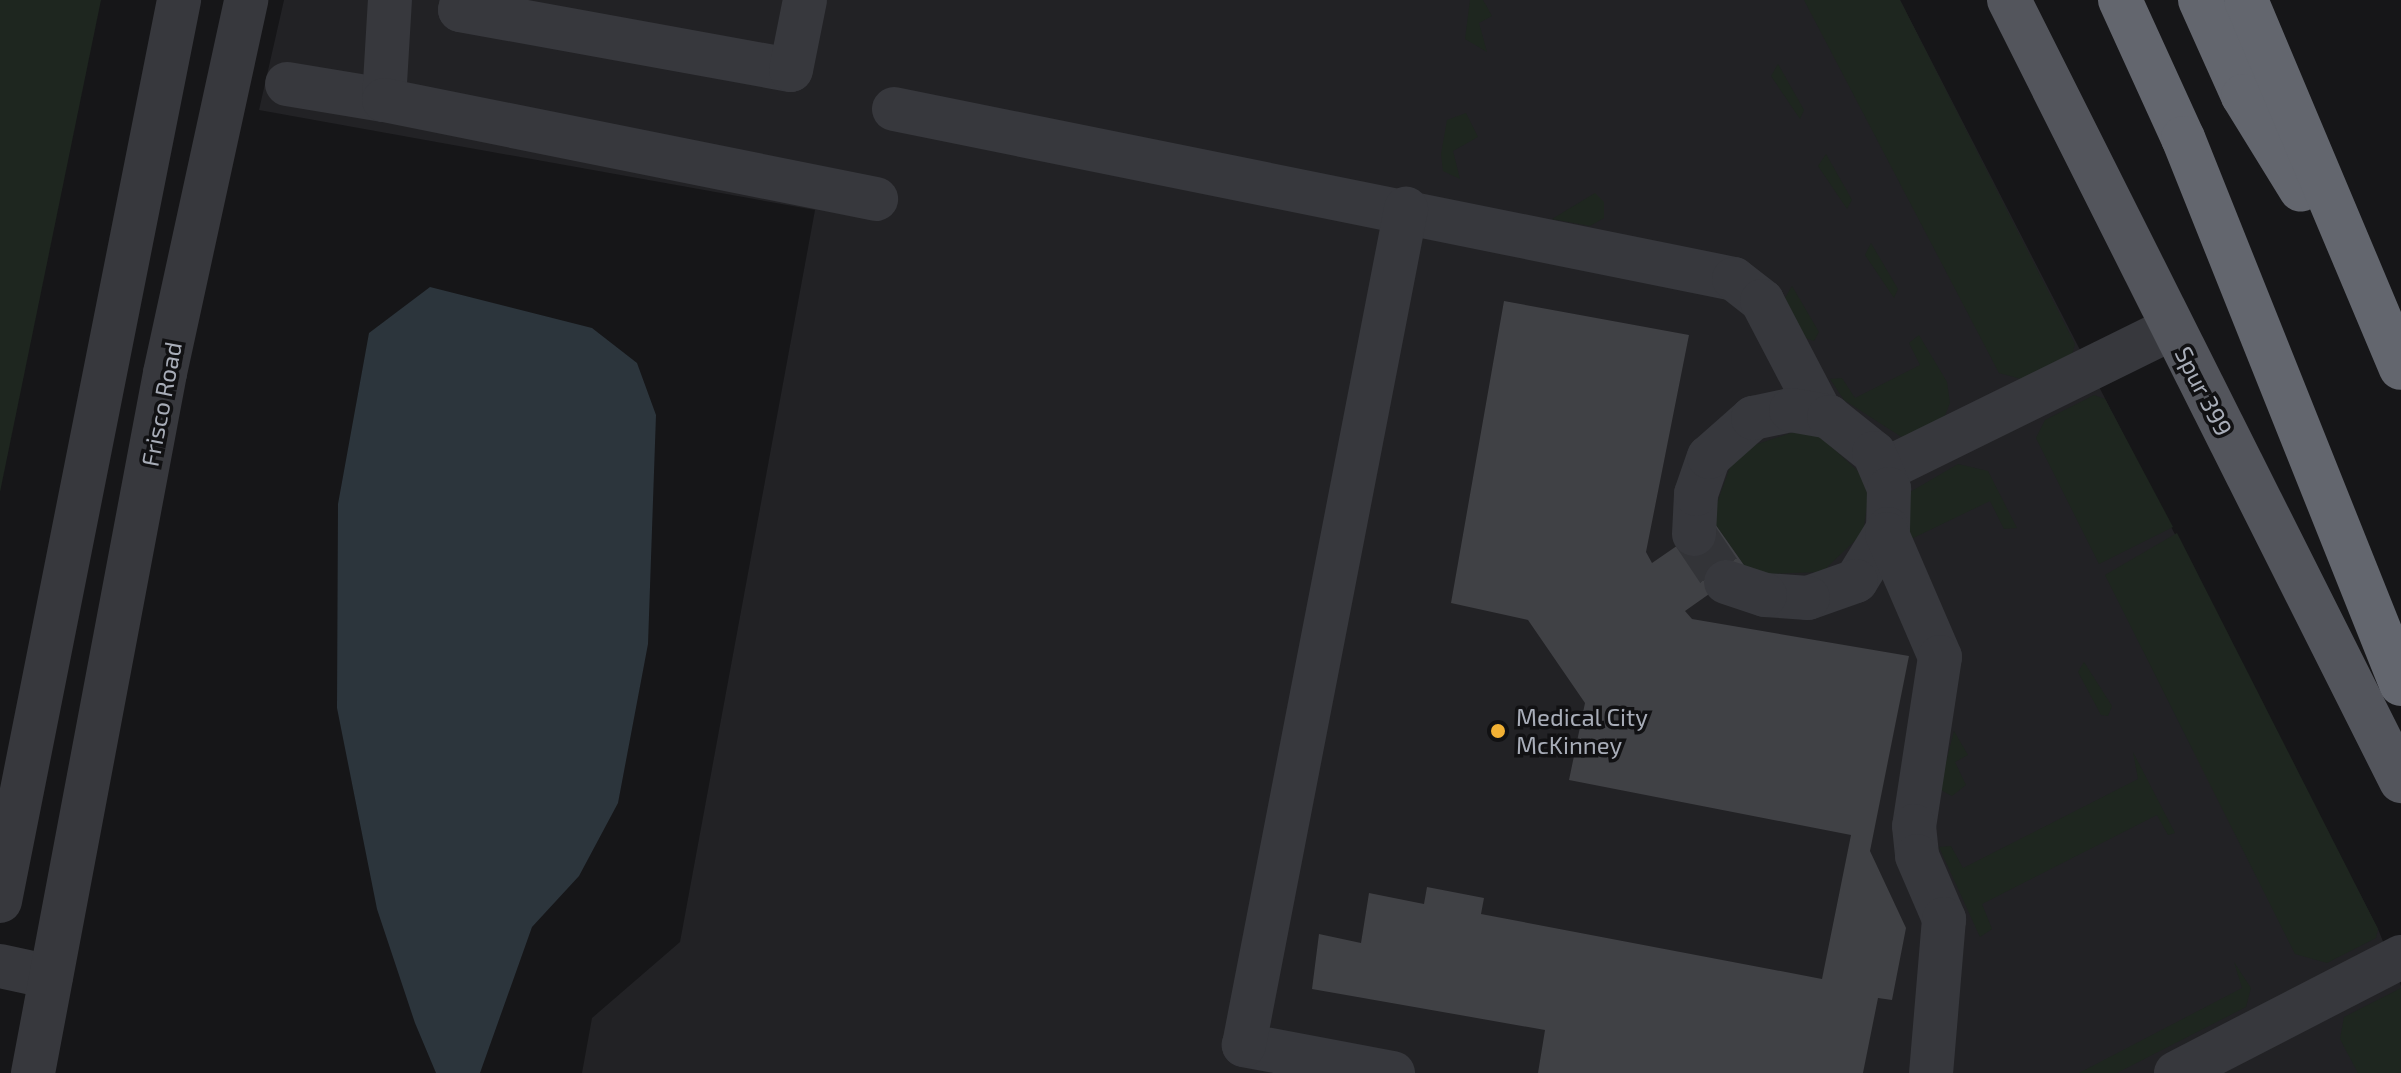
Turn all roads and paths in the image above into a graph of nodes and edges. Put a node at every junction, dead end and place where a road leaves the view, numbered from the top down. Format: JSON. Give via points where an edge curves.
{"nodes":[{"id":1,"x":179,"y":0,"type":"edge"},
{"id":2,"x":246,"y":0,"type":"edge"},
{"id":3,"x":390,"y":0,"type":"edge"},
{"id":4,"x":462,"y":0,"type":"edge"},
{"id":5,"x":805,"y":0,"type":"edge"},
{"id":6,"x":2009,"y":0,"type":"edge"},
{"id":7,"x":2120,"y":0,"type":"edge"},
{"id":8,"x":2200,"y":0,"type":"edge"},
{"id":9,"x":2246,"y":0,"type":"edge"},
{"id":10,"x":166,"y":67,"type":"junction"},
{"id":11,"x":229,"y":80,"type":"junction"},
{"id":12,"x":287,"y":84,"type":"dead end"},
{"id":13,"x":384,"y":100,"type":"junction"},
{"id":14,"x":894,"y":109,"type":"dead end"},
{"id":15,"x":876,"y":199,"type":"dead end"},
{"id":16,"x":1406,"y":209,"type":"junction"},
{"id":17,"x":2368,"y":297,"type":"junction"},
{"id":18,"x":2172,"y":328,"type":"junction"},
{"id":19,"x":2401,"y":368,"type":"edge"},
{"id":20,"x":1821,"y":414,"type":"junction"},
{"id":21,"x":1884,"y":470,"type":"junction"},
{"id":22,"x":1694,"y":534,"type":"tunnel mouth"},
{"id":23,"x":1887,"y":534,"type":"junction"},
{"id":24,"x":1726,"y":582,"type":"tunnel mouth"},
{"id":25,"x":2401,"y":684,"type":"edge"},
{"id":26,"x":2401,"y":781,"type":"edge"},
{"id":27,"x":0,"y":901,"type":"edge"},
{"id":28,"x":2401,"y":957,"type":"edge"},
{"id":29,"x":0,"y":966,"type":"edge"},
{"id":30,"x":51,"y":977,"type":"junction"},
{"id":31,"x":33,"y":1073,"type":"edge"},
{"id":32,"x":1393,"y":1073,"type":"edge"},
{"id":33,"x":1931,"y":1073,"type":"edge"},
{"id":34,"x":2176,"y":1073,"type":"edge"}],
"edges":[{"from":1,"to":10,"type":"street"},
{"from":2,"to":11,"type":"street","name":"Frisco Road"},
{"from":3,"to":13,"type":"street"},
{"from":4,"to":5,"type":"street","via":[[460,10],[791,70]]},
{"from":6,"to":18,"type":"main road","name":"Spur 399"},
{"from":7,"to":25,"type":"highway","via":[[2183,138]]},
{"from":8,"to":17,"type":"highway","via":[[2243,96]]},
{"from":9,"to":17,"type":"highway"},
{"from":10,"to":11,"type":"street"},
{"from":10,"to":27,"type":"street"},
{"from":11,"to":30,"type":"street","name":"Frisco Road"},
{"from":12,"to":13,"type":"street"},
{"from":13,"to":15,"type":"street"},
{"from":14,"to":16,"type":"street"},
{"from":16,"to":20,"type":"street","via":[[1734,279],[1762,301]]},
{"from":16,"to":32,"type":"street","via":[[1244,1045]]},
{"from":17,"to":19,"type":"highway"},
{"from":18,"to":21,"type":"street"},
{"from":18,"to":26,"type":"main road","name":"Spur 399"},
{"from":20,"to":21,"type":"street","via":[[1862,438]]},
{"from":20,"to":22,"type":"street","via":[[1771,412],[1721,441],[1701,475]]},
{"from":21,"to":23,"type":"street"},
{"from":23,"to":24,"type":"street","via":[[1856,581],[1824,596],[1765,595]]},
{"from":23,"to":33,"type":"street","via":[[1940,657],[1914,826],[1917,856],[1944,919]]},
{"from":28,"to":34,"type":"street"},
{"from":29,"to":30,"type":"street"},
{"from":30,"to":31,"type":"street","name":"Frisco Road"}]}
